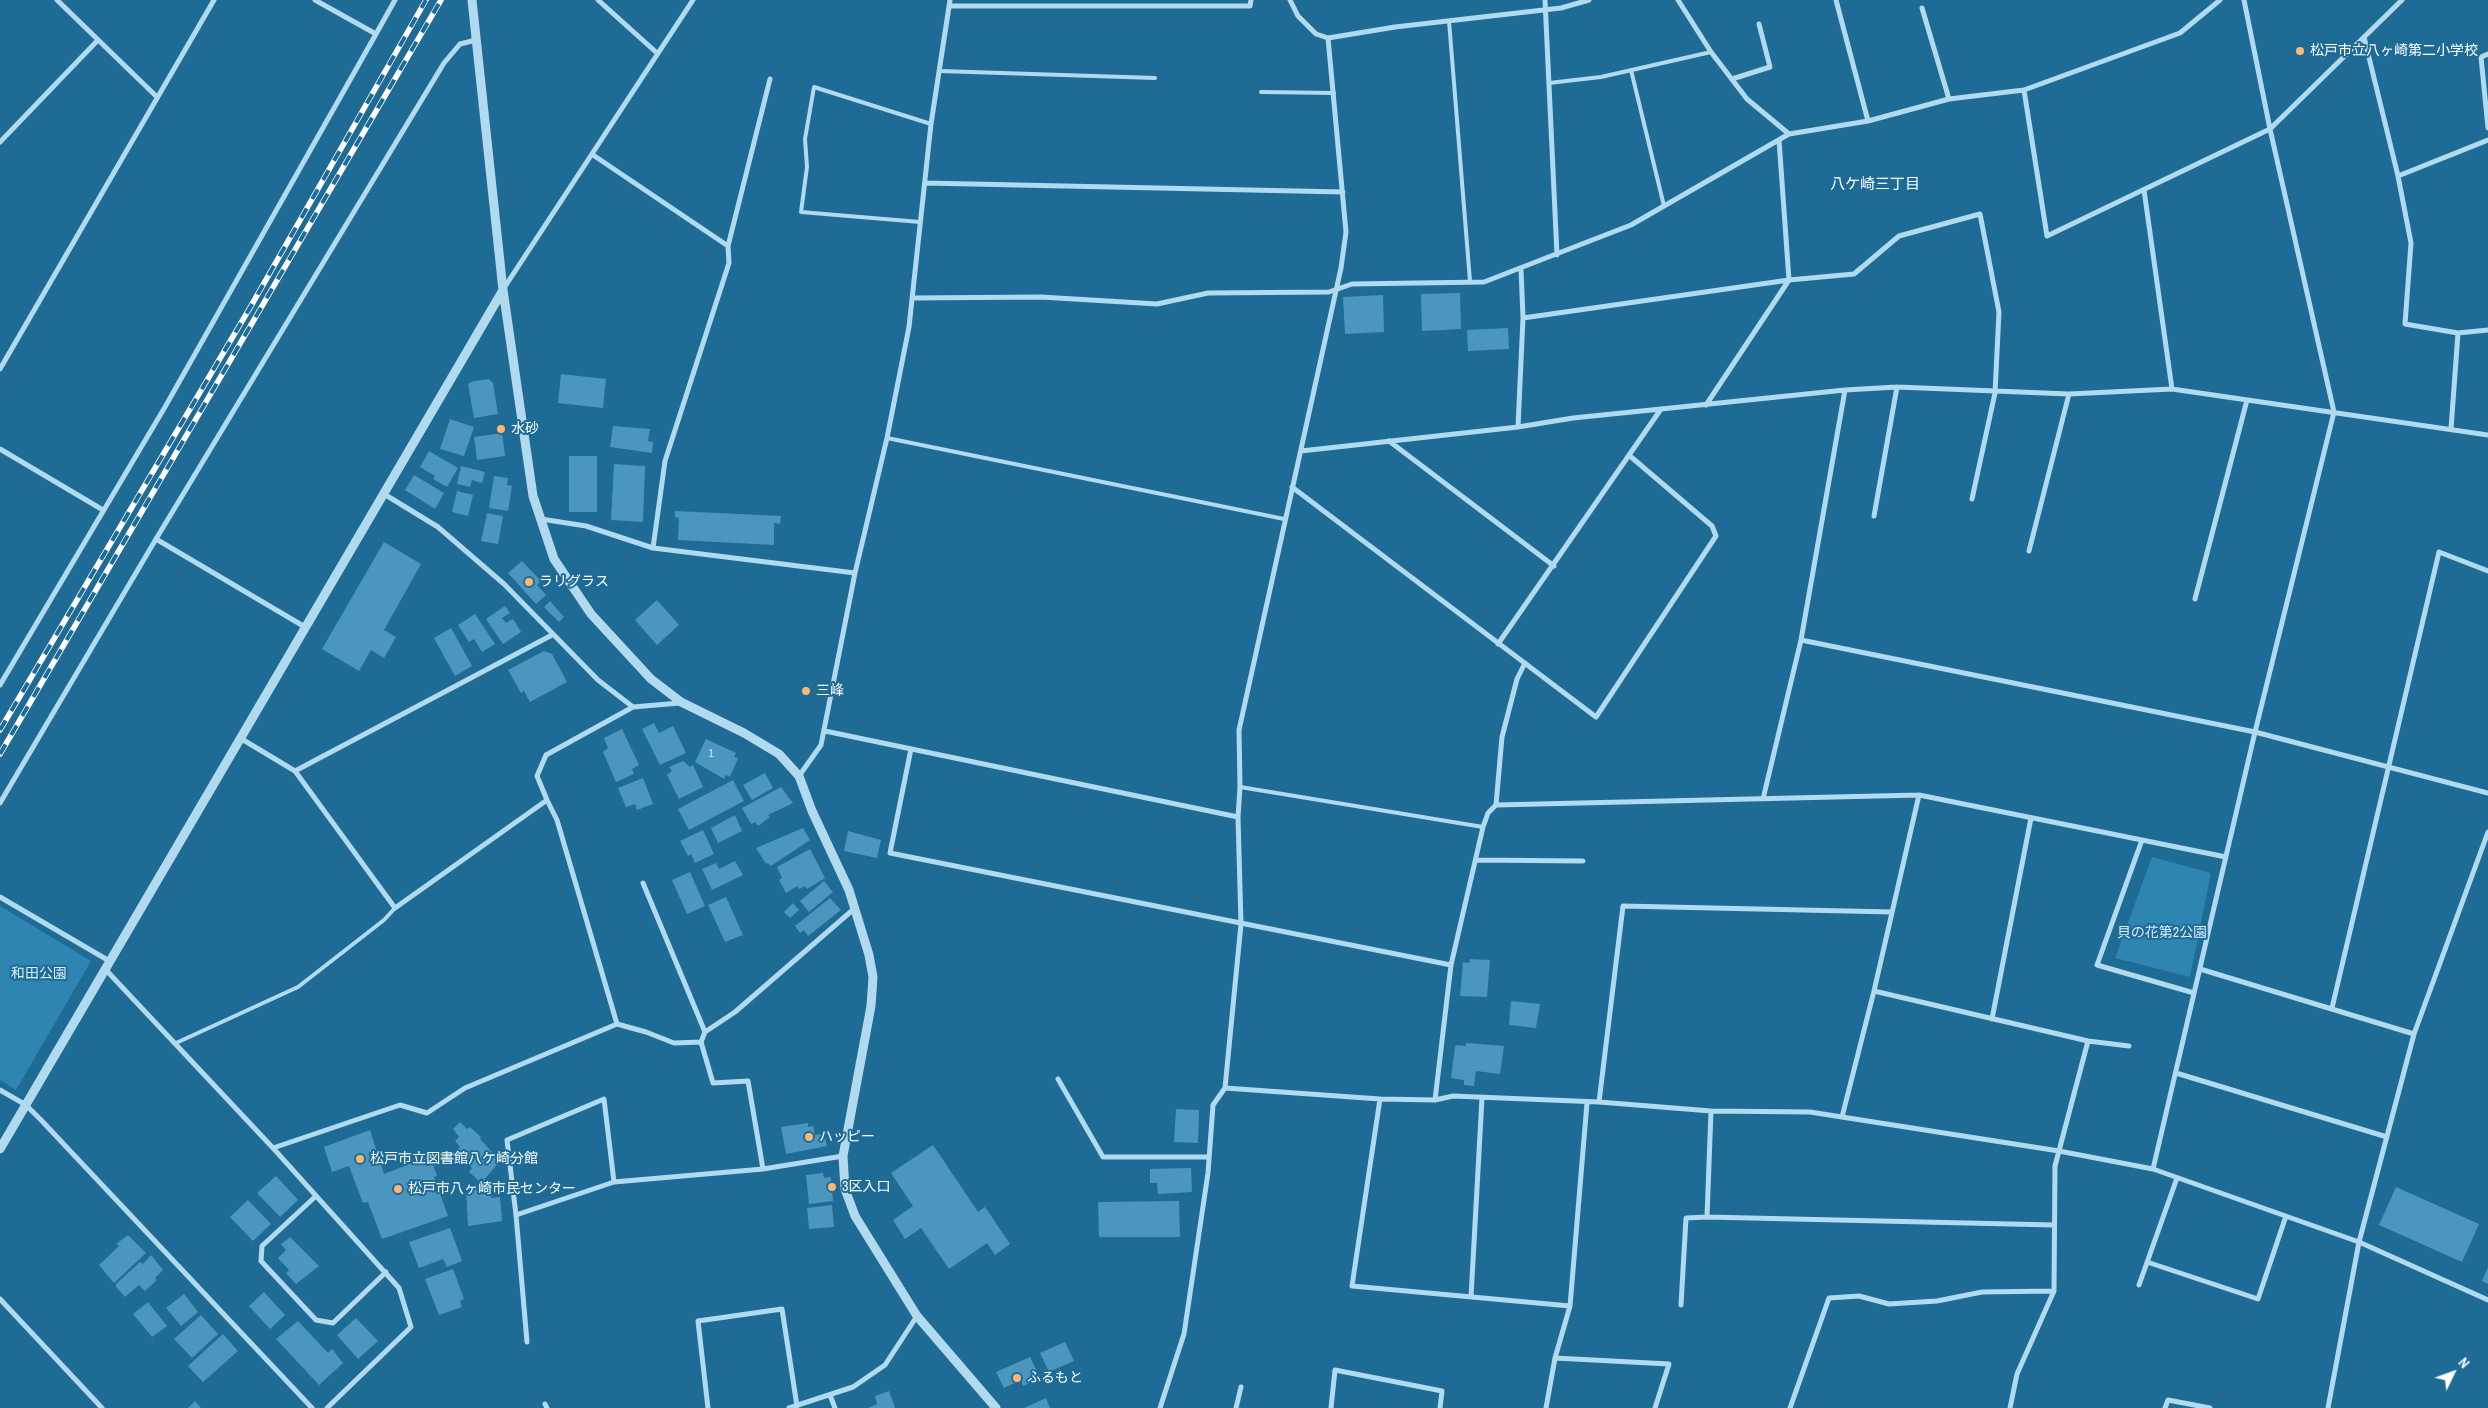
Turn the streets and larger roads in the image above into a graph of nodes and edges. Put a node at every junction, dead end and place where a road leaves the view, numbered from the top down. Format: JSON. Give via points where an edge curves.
{"nodes":[{"id":1,"x":57,"y":0,"type":"edge"},
{"id":2,"x":214,"y":0,"type":"edge"},
{"id":3,"x":315,"y":0,"type":"edge"},
{"id":4,"x":395,"y":0,"type":"edge"},
{"id":5,"x":598,"y":0,"type":"edge"},
{"id":6,"x":693,"y":0,"type":"edge"},
{"id":7,"x":1251,"y":0,"type":"edge"},
{"id":8,"x":1290,"y":0,"type":"edge"},
{"id":9,"x":1544,"y":0,"type":"edge"},
{"id":10,"x":1589,"y":0,"type":"edge"},
{"id":11,"x":1678,"y":0,"type":"edge"},
{"id":12,"x":1836,"y":0,"type":"edge"},
{"id":13,"x":2220,"y":0,"type":"edge"},
{"id":14,"x":2244,"y":0,"type":"edge"},
{"id":15,"x":2402,"y":0,"type":"edge"},
{"id":16,"x":472,"y":1,"type":"edge"},
{"id":17,"x":950,"y":3,"type":"edge"},
{"id":18,"x":1546,"y":8,"type":"junction"},
{"id":19,"x":1922,"y":8,"type":"dead end"},
{"id":20,"x":1760,"y":24,"type":"dead end"},
{"id":21,"x":376,"y":34,"type":"junction"},
{"id":22,"x":2364,"y":37,"type":"junction"},
{"id":23,"x":1328,"y":38,"type":"junction"},
{"id":24,"x":98,"y":40,"type":"junction"},
{"id":25,"x":476,"y":40,"type":"junction"},
{"id":26,"x":657,"y":53,"type":"junction"},
{"id":27,"x":2488,"y":54,"type":"edge"},
{"id":28,"x":770,"y":79,"type":"dead end"},
{"id":29,"x":1732,"y":79,"type":"junction"},
{"id":30,"x":2024,"y":90,"type":"junction"},
{"id":31,"x":157,"y":97,"type":"junction"},
{"id":32,"x":1949,"y":99,"type":"junction"},
{"id":33,"x":1868,"y":121,"type":"junction"},
{"id":34,"x":2488,"y":128,"type":"edge"},
{"id":35,"x":2270,"y":130,"type":"junction"},
{"id":36,"x":1789,"y":134,"type":"junction"},
{"id":37,"x":1779,"y":140,"type":"junction"},
{"id":38,"x":2488,"y":140,"type":"edge"},
{"id":39,"x":0,"y":142,"type":"edge"},
{"id":40,"x":593,"y":155,"type":"junction"},
{"id":41,"x":2398,"y":176,"type":"junction"},
{"id":42,"x":925,"y":183,"type":"junction"},
{"id":43,"x":2144,"y":190,"type":"junction"},
{"id":44,"x":1343,"y":192,"type":"junction"},
{"id":45,"x":728,"y":246,"type":"junction"},
{"id":46,"x":1557,"y":255,"type":"junction"},
{"id":47,"x":1521,"y":269,"type":"junction"},
{"id":48,"x":1789,"y":280,"type":"junction"},
{"id":49,"x":1336,"y":288,"type":"junction"},
{"id":50,"x":503,"y":290,"type":"junction"},
{"id":51,"x":912,"y":298,"type":"junction"},
{"id":52,"x":1523,"y":318,"type":"junction"},
{"id":53,"x":2488,"y":330,"type":"edge"},
{"id":54,"x":2458,"y":333,"type":"junction"},
{"id":55,"x":0,"y":369,"type":"edge"},
{"id":56,"x":1897,"y":387,"type":"junction"},
{"id":57,"x":2172,"y":389,"type":"junction"},
{"id":58,"x":1845,"y":390,"type":"junction"},
{"id":59,"x":1995,"y":393,"type":"junction"},
{"id":60,"x":2069,"y":394,"type":"junction"},
{"id":61,"x":2247,"y":400,"type":"junction"},
{"id":62,"x":1706,"y":405,"type":"junction"},
{"id":63,"x":1661,"y":409,"type":"junction"},
{"id":64,"x":2334,"y":412,"type":"junction"},
{"id":65,"x":1518,"y":427,"type":"junction"},
{"id":66,"x":2451,"y":429,"type":"junction"},
{"id":67,"x":2488,"y":435,"type":"edge"},
{"id":68,"x":1389,"y":441,"type":"junction"},
{"id":69,"x":0,"y":449,"type":"edge"},
{"id":70,"x":1301,"y":451,"type":"junction"},
{"id":71,"x":1630,"y":456,"type":"junction"},
{"id":72,"x":1292,"y":487,"type":"junction"},
{"id":73,"x":384,"y":494,"type":"junction"},
{"id":74,"x":1972,"y":498,"type":"dead end"},
{"id":75,"x":103,"y":510,"type":"junction"},
{"id":76,"x":1874,"y":516,"type":"dead end"},
{"id":77,"x":540,"y":519,"type":"junction"},
{"id":78,"x":156,"y":539,"type":"junction"},
{"id":79,"x":653,"y":548,"type":"junction"},
{"id":80,"x":2029,"y":551,"type":"dead end"},
{"id":81,"x":1554,"y":566,"type":"junction"},
{"id":82,"x":2488,"y":572,"type":"edge"},
{"id":83,"x":855,"y":573,"type":"junction"},
{"id":84,"x":2195,"y":599,"type":"dead end"},
{"id":85,"x":305,"y":627,"type":"junction"},
{"id":86,"x":552,"y":635,"type":"junction"},
{"id":87,"x":1801,"y":640,"type":"junction"},
{"id":88,"x":1498,"y":644,"type":"junction"},
{"id":89,"x":1524,"y":663,"type":"junction"},
{"id":90,"x":0,"y":685,"type":"edge"},
{"id":91,"x":681,"y":702,"type":"junction"},
{"id":92,"x":633,"y":707,"type":"junction"},
{"id":93,"x":824,"y":731,"type":"junction"},
{"id":94,"x":2255,"y":732,"type":"junction"},
{"id":95,"x":240,"y":738,"type":"junction"},
{"id":96,"x":911,"y":749,"type":"junction"},
{"id":97,"x":2387,"y":766,"type":"junction"},
{"id":98,"x":295,"y":771,"type":"junction"},
{"id":99,"x":799,"y":776,"type":"junction"},
{"id":100,"x":2488,"y":792,"type":"edge"},
{"id":101,"x":1919,"y":795,"type":"junction"},
{"id":102,"x":1763,"y":799,"type":"junction"},
{"id":103,"x":547,"y":800,"type":"junction"},
{"id":104,"x":0,"y":803,"type":"edge"},
{"id":105,"x":1496,"y":805,"type":"junction"},
{"id":106,"x":1238,"y":817,"type":"junction"},
{"id":107,"x":2031,"y":818,"type":"junction"},
{"id":108,"x":2488,"y":832,"type":"edge"},
{"id":109,"x":2142,"y":840,"type":"junction"},
{"id":110,"x":2226,"y":857,"type":"junction"},
{"id":111,"x":1476,"y":860,"type":"junction"},
{"id":112,"x":1583,"y":861,"type":"dead end"},
{"id":113,"x":643,"y":883,"type":"dead end"},
{"id":114,"x":0,"y":897,"type":"edge"},
{"id":115,"x":855,"y":908,"type":"junction"},
{"id":116,"x":1892,"y":912,"type":"junction"},
{"id":117,"x":1241,"y":924,"type":"junction"},
{"id":118,"x":1451,"y":965,"type":"junction"},
{"id":119,"x":109,"y":966,"type":"junction"},
{"id":120,"x":2200,"y":968,"type":"junction"},
{"id":121,"x":1874,"y":991,"type":"junction"},
{"id":122,"x":2194,"y":993,"type":"junction"},
{"id":123,"x":2332,"y":1008,"type":"junction"},
{"id":124,"x":1992,"y":1019,"type":"junction"},
{"id":125,"x":617,"y":1024,"type":"junction"},
{"id":126,"x":705,"y":1032,"type":"junction"},
{"id":127,"x":2414,"y":1034,"type":"junction"},
{"id":128,"x":2088,"y":1041,"type":"junction"},
{"id":129,"x":701,"y":1042,"type":"junction"},
{"id":130,"x":2129,"y":1046,"type":"dead end"},
{"id":131,"x":2176,"y":1073,"type":"junction"},
{"id":132,"x":1058,"y":1079,"type":"dead end"},
{"id":133,"x":1225,"y":1088,"type":"junction"},
{"id":134,"x":0,"y":1090,"type":"edge"},
{"id":135,"x":1482,"y":1098,"type":"junction"},
{"id":136,"x":1380,"y":1099,"type":"junction"},
{"id":137,"x":1435,"y":1100,"type":"junction"},
{"id":138,"x":1599,"y":1102,"type":"junction"},
{"id":139,"x":1587,"y":1103,"type":"junction"},
{"id":140,"x":26,"y":1105,"type":"junction"},
{"id":141,"x":1712,"y":1111,"type":"junction"},
{"id":142,"x":1842,"y":1117,"type":"junction"},
{"id":143,"x":2387,"y":1137,"type":"junction"},
{"id":144,"x":273,"y":1148,"type":"junction"},
{"id":145,"x":0,"y":1149,"type":"edge"},
{"id":146,"x":2060,"y":1151,"type":"junction"},
{"id":147,"x":844,"y":1156,"type":"junction"},
{"id":148,"x":1208,"y":1157,"type":"junction"},
{"id":149,"x":764,"y":1169,"type":"junction"},
{"id":150,"x":2153,"y":1169,"type":"junction"},
{"id":151,"x":2177,"y":1178,"type":"junction"},
{"id":152,"x":614,"y":1182,"type":"junction"},
{"id":153,"x":316,"y":1196,"type":"junction"},
{"id":154,"x":516,"y":1215,"type":"junction"},
{"id":155,"x":2286,"y":1216,"type":"junction"},
{"id":156,"x":1707,"y":1217,"type":"junction"},
{"id":157,"x":2054,"y":1225,"type":"junction"},
{"id":158,"x":2359,"y":1242,"type":"junction"},
{"id":159,"x":2147,"y":1262,"type":"junction"},
{"id":160,"x":386,"y":1272,"type":"junction"},
{"id":161,"x":2139,"y":1285,"type":"dead end"},
{"id":162,"x":2054,"y":1291,"type":"junction"},
{"id":163,"x":1471,"y":1297,"type":"junction"},
{"id":164,"x":0,"y":1299,"type":"edge"},
{"id":165,"x":2488,"y":1300,"type":"edge"},
{"id":166,"x":1681,"y":1305,"type":"dead end"},
{"id":167,"x":1570,"y":1306,"type":"junction"},
{"id":168,"x":917,"y":1316,"type":"junction"},
{"id":169,"x":527,"y":1342,"type":"dead end"},
{"id":170,"x":1556,"y":1358,"type":"junction"},
{"id":171,"x":1241,"y":1387,"type":"dead end"},
{"id":172,"x":830,"y":1395,"type":"junction"},
{"id":173,"x":797,"y":1406,"type":"junction"},
{"id":174,"x":102,"y":1408,"type":"edge"},
{"id":175,"x":312,"y":1408,"type":"edge"},
{"id":176,"x":327,"y":1408,"type":"edge"},
{"id":177,"x":708,"y":1408,"type":"edge"},
{"id":178,"x":790,"y":1408,"type":"edge"},
{"id":179,"x":834,"y":1408,"type":"edge"},
{"id":180,"x":996,"y":1408,"type":"edge"},
{"id":181,"x":1160,"y":1408,"type":"edge"},
{"id":182,"x":1236,"y":1408,"type":"edge"},
{"id":183,"x":1331,"y":1408,"type":"edge"},
{"id":184,"x":1440,"y":1408,"type":"edge"},
{"id":185,"x":1546,"y":1408,"type":"edge"},
{"id":186,"x":1654,"y":1408,"type":"edge"},
{"id":187,"x":1790,"y":1408,"type":"edge"},
{"id":188,"x":2010,"y":1408,"type":"edge"},
{"id":189,"x":2165,"y":1408,"type":"edge"},
{"id":190,"x":2210,"y":1408,"type":"edge"},
{"id":191,"x":2328,"y":1408,"type":"edge"}],
"edges":[{"from":1,"to":24,"type":"street"},
{"from":2,"to":31,"type":"street"},
{"from":3,"to":21,"type":"street"},
{"from":4,"to":21,"type":"street"},
{"from":5,"to":26,"type":"street"},
{"from":6,"to":26,"type":"street"},
{"from":7,"to":17,"type":"street","via":[[1250,6]]},
{"from":8,"to":23,"type":"street","via":[[1298,16],[1316,34]]},
{"from":9,"to":18,"type":"street"},
{"from":10,"to":18,"type":"street","via":[[1561,8]]},
{"from":11,"to":29,"type":"street"},
{"from":12,"to":33,"type":"street"},
{"from":13,"to":30,"type":"street","via":[[2180,32]]},
{"from":14,"to":35,"type":"street"},
{"from":15,"to":22,"type":"street"},
{"from":16,"to":25,"type":"street"},
{"from":17,"to":42,"type":"street"},
{"from":18,"to":23,"type":"street"},
{"from":18,"to":46,"type":"street"},
{"from":19,"to":32,"type":"street"},
{"from":20,"to":29,"type":"street","via":[[1770,67]]},
{"from":21,"to":75,"type":"street","via":[[165,407]]},
{"from":22,"to":35,"type":"street"},
{"from":22,"to":41,"type":"street"},
{"from":23,"to":44,"type":"street"},
{"from":24,"to":31,"type":"street"},
{"from":24,"to":39,"type":"street"},
{"from":25,"to":50,"type":"street"},
{"from":25,"to":78,"type":"street","via":[[460,44],[444,63]]},
{"from":26,"to":40,"type":"street"},
{"from":27,"to":34,"type":"street","via":[[2481,57]]},
{"from":28,"to":45,"type":"street"},
{"from":29,"to":36,"type":"street","via":[[1747,99]]},
{"from":30,"to":32,"type":"street"},
{"from":30,"to":43,"type":"street","via":[[2047,236]]},
{"from":31,"to":55,"type":"street"},
{"from":32,"to":33,"type":"street"},
{"from":33,"to":36,"type":"street"},
{"from":35,"to":43,"type":"street"},
{"from":35,"to":64,"type":"street"},
{"from":36,"to":37,"type":"street"},
{"from":37,"to":46,"type":"street","via":[[1631,225]]},
{"from":37,"to":48,"type":"street"},
{"from":38,"to":41,"type":"street"},
{"from":40,"to":45,"type":"street"},
{"from":40,"to":50,"type":"street"},
{"from":41,"to":54,"type":"street","via":[[2411,243],[2406,324]]},
{"from":42,"to":44,"type":"street"},
{"from":42,"to":51,"type":"street"},
{"from":43,"to":57,"type":"street"},
{"from":44,"to":49,"type":"street","via":[[1346,232]]},
{"from":45,"to":79,"type":"street","via":[[729,263],[664,461]]},
{"from":46,"to":47,"type":"street"},
{"from":47,"to":49,"type":"street","via":[[1484,282],[1352,284]]},
{"from":47,"to":52,"type":"street"},
{"from":48,"to":52,"type":"street"},
{"from":48,"to":59,"type":"street","via":[[1854,274],[1899,236],[1980,214],[1999,312]]},
{"from":48,"to":62,"type":"street"},
{"from":49,"to":51,"type":"street","via":[[1329,292],[1208,293],[1157,304],[1041,297]]},
{"from":49,"to":70,"type":"street"},
{"from":50,"to":73,"type":"street"},
{"from":50,"to":77,"type":"street","via":[[533,496]]},
{"from":51,"to":83,"type":"street","via":[[887,438]]},
{"from":52,"to":65,"type":"street"},
{"from":53,"to":54,"type":"street"},
{"from":54,"to":66,"type":"street"},
{"from":56,"to":58,"type":"street"},
{"from":56,"to":59,"type":"street"},
{"from":56,"to":76,"type":"street"},
{"from":57,"to":60,"type":"street"},
{"from":57,"to":61,"type":"street"},
{"from":58,"to":62,"type":"street"},
{"from":58,"to":87,"type":"street"},
{"from":59,"to":60,"type":"street"},
{"from":59,"to":74,"type":"street"},
{"from":60,"to":80,"type":"street"},
{"from":61,"to":64,"type":"street"},
{"from":61,"to":84,"type":"street"},
{"from":62,"to":63,"type":"street"},
{"from":63,"to":65,"type":"street"},
{"from":63,"to":71,"type":"street"},
{"from":64,"to":66,"type":"street"},
{"from":64,"to":94,"type":"street"},
{"from":65,"to":68,"type":"street"},
{"from":66,"to":67,"type":"street"},
{"from":68,"to":70,"type":"street"},
{"from":68,"to":81,"type":"street"},
{"from":69,"to":75,"type":"street"},
{"from":70,"to":72,"type":"street"},
{"from":71,"to":81,"type":"street"},
{"from":71,"to":89,"type":"street","via":[[1712,526],[1716,536],[1596,717]]},
{"from":72,"to":88,"type":"street"},
{"from":72,"to":106,"type":"street","via":[[1239,730]]},
{"from":73,"to":85,"type":"street"},
{"from":73,"to":86,"type":"street","via":[[438,527],[504,584]]},
{"from":75,"to":90,"type":"street"},
{"from":77,"to":79,"type":"street","via":[[586,526]]},
{"from":77,"to":91,"type":"street","via":[[554,559],[591,614],[651,679]]},
{"from":78,"to":85,"type":"street"},
{"from":78,"to":104,"type":"street"},
{"from":79,"to":83,"type":"street"},
{"from":81,"to":88,"type":"street"},
{"from":82,"to":97,"type":"street","via":[[2439,552]]},
{"from":83,"to":93,"type":"street"},
{"from":85,"to":95,"type":"street"},
{"from":86,"to":92,"type":"street","via":[[598,680]]},
{"from":86,"to":98,"type":"street"},
{"from":87,"to":94,"type":"street"},
{"from":87,"to":102,"type":"street"},
{"from":88,"to":89,"type":"street"},
{"from":89,"to":105,"type":"street","via":[[1502,737]]},
{"from":91,"to":92,"type":"street"},
{"from":91,"to":99,"type":"street","via":[[778,754]]},
{"from":92,"to":103,"type":"street","via":[[546,755],[537,776]]},
{"from":93,"to":96,"type":"street"},
{"from":93,"to":99,"type":"street","via":[[821,745]]},
{"from":94,"to":97,"type":"street"},
{"from":94,"to":110,"type":"street"},
{"from":95,"to":98,"type":"street"},
{"from":95,"to":119,"type":"street"},
{"from":96,"to":106,"type":"street"},
{"from":96,"to":117,"type":"street","via":[[890,853]]},
{"from":97,"to":100,"type":"street"},
{"from":97,"to":123,"type":"street"},
{"from":98,"to":103,"type":"street","via":[[395,908]]},
{"from":99,"to":115,"type":"street"},
{"from":101,"to":102,"type":"street"},
{"from":101,"to":107,"type":"street"},
{"from":101,"to":116,"type":"street"},
{"from":102,"to":105,"type":"street"},
{"from":103,"to":125,"type":"street","via":[[557,820]]},
{"from":105,"to":111,"type":"street","via":[[1488,813]]},
{"from":106,"to":117,"type":"street"},
{"from":107,"to":109,"type":"street"},
{"from":107,"to":124,"type":"street"},
{"from":108,"to":127,"type":"street"},
{"from":109,"to":110,"type":"street"},
{"from":109,"to":122,"type":"street","via":[[2097,966]]},
{"from":110,"to":120,"type":"street"},
{"from":111,"to":112,"type":"street"},
{"from":111,"to":118,"type":"street"},
{"from":113,"to":126,"type":"street"},
{"from":114,"to":119,"type":"street"},
{"from":115,"to":126,"type":"street","via":[[735,1012]]},
{"from":115,"to":147,"type":"street","via":[[874,977]]},
{"from":116,"to":121,"type":"street"},
{"from":116,"to":138,"type":"street","via":[[1624,906]]},
{"from":117,"to":118,"type":"street"},
{"from":117,"to":133,"type":"street"},
{"from":118,"to":137,"type":"street"},
{"from":119,"to":140,"type":"street"},
{"from":119,"to":144,"type":"street"},
{"from":120,"to":122,"type":"street"},
{"from":120,"to":123,"type":"street"},
{"from":121,"to":124,"type":"street"},
{"from":121,"to":142,"type":"street"},
{"from":122,"to":131,"type":"street"},
{"from":123,"to":127,"type":"street"},
{"from":124,"to":128,"type":"street"},
{"from":125,"to":129,"type":"street","via":[[674,1043]]},
{"from":125,"to":144,"type":"street","via":[[465,1088],[427,1113],[400,1105]]},
{"from":126,"to":129,"type":"street"},
{"from":127,"to":143,"type":"street"},
{"from":128,"to":130,"type":"street"},
{"from":128,"to":146,"type":"street"},
{"from":129,"to":149,"type":"street","via":[[713,1083],[748,1081]]},
{"from":131,"to":143,"type":"street"},
{"from":131,"to":150,"type":"street"},
{"from":132,"to":148,"type":"street","via":[[1103,1157]]},
{"from":133,"to":136,"type":"street"},
{"from":133,"to":148,"type":"street","via":[[1213,1105]]},
{"from":134,"to":140,"type":"street"},
{"from":135,"to":137,"type":"street","via":[[1453,1096]]},
{"from":135,"to":139,"type":"street"},
{"from":135,"to":163,"type":"street"},
{"from":136,"to":137,"type":"street"},
{"from":136,"to":163,"type":"street","via":[[1352,1286]]},
{"from":138,"to":139,"type":"street"},
{"from":138,"to":141,"type":"street"},
{"from":139,"to":167,"type":"street"},
{"from":140,"to":145,"type":"street"},
{"from":140,"to":175,"type":"street"},
{"from":141,"to":142,"type":"street","via":[[1810,1112]]},
{"from":141,"to":156,"type":"street"},
{"from":142,"to":146,"type":"street"},
{"from":143,"to":158,"type":"street"},
{"from":144,"to":153,"type":"street"},
{"from":146,"to":150,"type":"street"},
{"from":146,"to":157,"type":"street","via":[[2055,1166]]},
{"from":147,"to":149,"type":"street"},
{"from":147,"to":168,"type":"street","via":[[845,1189],[855,1216]]},
{"from":148,"to":181,"type":"street","via":[[1184,1334]]},
{"from":149,"to":152,"type":"street"},
{"from":150,"to":151,"type":"street"},
{"from":151,"to":155,"type":"street"},
{"from":151,"to":159,"type":"street"},
{"from":152,"to":154,"type":"street"},
{"from":152,"to":154,"type":"street","via":[[604,1099],[507,1140]]},
{"from":153,"to":160,"type":"street"},
{"from":153,"to":160,"type":"street","via":[[262,1246],[262,1261],[316,1320],[333,1323]]},
{"from":154,"to":169,"type":"street"},
{"from":155,"to":158,"type":"street"},
{"from":155,"to":159,"type":"street","via":[[2258,1299]]},
{"from":156,"to":157,"type":"street"},
{"from":156,"to":166,"type":"street","via":[[1686,1218]]},
{"from":157,"to":162,"type":"street"},
{"from":158,"to":165,"type":"street"},
{"from":158,"to":191,"type":"street"},
{"from":159,"to":161,"type":"street"},
{"from":160,"to":176,"type":"street","via":[[398,1288],[411,1327]]},
{"from":162,"to":187,"type":"street","via":[[1982,1292],[1937,1301],[1889,1304],[1859,1296],[1829,1298]]},
{"from":162,"to":188,"type":"street","via":[[2017,1374]]},
{"from":163,"to":167,"type":"street"},
{"from":164,"to":174,"type":"street"},
{"from":167,"to":170,"type":"street"},
{"from":168,"to":172,"type":"street","via":[[885,1365],[853,1388]]},
{"from":168,"to":180,"type":"street"},
{"from":170,"to":185,"type":"street"},
{"from":170,"to":186,"type":"street","via":[[1669,1364]]},
{"from":171,"to":182,"type":"street"},
{"from":172,"to":173,"type":"street"},
{"from":172,"to":179,"type":"street"},
{"from":173,"to":177,"type":"street","via":[[782,1309],[698,1321]]},
{"from":173,"to":178,"type":"street"},
{"from":183,"to":184,"type":"street","via":[[1336,1370],[1442,1391]]},
{"from":189,"to":190,"type":"street","via":[[2168,1400]]}]}
